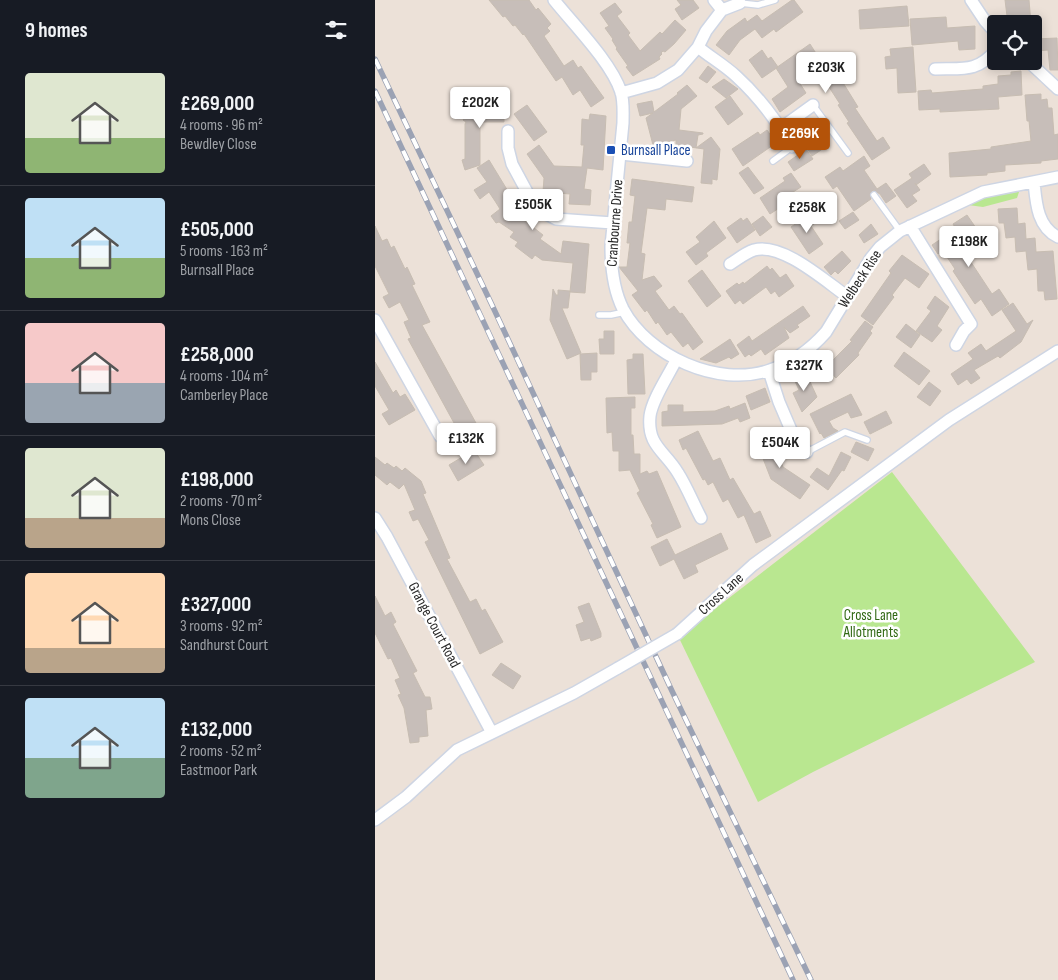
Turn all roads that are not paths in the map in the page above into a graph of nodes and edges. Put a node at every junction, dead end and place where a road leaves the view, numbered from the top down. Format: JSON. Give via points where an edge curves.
{"nodes":[{"id":1,"x":554,"y":0,"type":"edge"},
{"id":2,"x":714,"y":0,"type":"edge"},
{"id":3,"x":775,"y":0,"type":"edge"},
{"id":4,"x":971,"y":0,"type":"edge"},
{"id":5,"x":740,"y":3,"type":"joint"},
{"id":6,"x":722,"y":10,"type":"junction"},
{"id":7,"x":987,"y":23,"type":"edge"},
{"id":8,"x":698,"y":47,"type":"junction"},
{"id":9,"x":987,"y":60,"type":"edge"},
{"id":10,"x":935,"y":70,"type":"dead end"},
{"id":11,"x":1038,"y":70,"type":"edge"},
{"id":12,"x":1058,"y":89,"type":"edge"},
{"id":13,"x":621,"y":93,"type":"junction"},
{"id":14,"x":813,"y":105,"type":"joint"},
{"id":15,"x":781,"y":128,"type":"junction"},
{"id":16,"x":508,"y":131,"type":"dead end"},
{"id":17,"x":792,"y":147,"type":"joint"},
{"id":18,"x":848,"y":153,"type":"dead end"},
{"id":19,"x":621,"y":154,"type":"junction"},
{"id":20,"x":687,"y":161,"type":"dead end"},
{"id":21,"x":773,"y":161,"type":"dead end"},
{"id":22,"x":1058,"y":176,"type":"edge"},
{"id":23,"x":1034,"y":182,"type":"junction"},
{"id":24,"x":874,"y":195,"type":"dead end"},
{"id":25,"x":613,"y":224,"type":"junction"},
{"id":26,"x":905,"y":228,"type":"junction"},
{"id":27,"x":1058,"y":238,"type":"edge"},
{"id":28,"x":730,"y":264,"type":"dead end"},
{"id":29,"x":848,"y":297,"type":"junction"},
{"id":30,"x":625,"y":312,"type":"junction"},
{"id":31,"x":599,"y":315,"type":"dead end"},
{"id":32,"x":375,"y":320,"type":"edge"},
{"id":33,"x":956,"y":345,"type":"dead end"},
{"id":34,"x":1058,"y":351,"type":"edge"},
{"id":35,"x":676,"y":360,"type":"junction"},
{"id":36,"x":701,"y":369,"type":"joint"},
{"id":37,"x":769,"y":371,"type":"junction"},
{"id":38,"x":440,"y":436,"type":"dead end"},
{"id":39,"x":867,"y":440,"type":"dead end"},
{"id":40,"x":807,"y":452,"type":"joint"},
{"id":41,"x":375,"y":518,"type":"edge"},
{"id":42,"x":701,"y":518,"type":"dead end"},
{"id":43,"x":492,"y":733,"type":"junction"},
{"id":44,"x":375,"y":820,"type":"edge"}],
"edges":[{"from":1,"to":13,"type":"street","name":"Cranbourne Drive","via":[[609,68]]},
{"from":2,"to":6,"type":"street"},
{"from":3,"to":5,"type":"lane","via":[[758,5]]},
{"from":4,"to":7,"type":"street"},
{"from":5,"to":6,"type":"street"},
{"from":6,"to":8,"type":"street"},
{"from":8,"to":13,"type":"street","via":[[667,78]]},
{"from":8,"to":15,"type":"street","via":[[735,75]]},
{"from":9,"to":10,"type":"street","via":[[974,67]]},
{"from":11,"to":12,"type":"street"},
{"from":13,"to":19,"type":"street","name":"Cranbourne Drive"},
{"from":14,"to":15,"type":"street"},
{"from":14,"to":18,"type":"lane"},
{"from":15,"to":17,"type":"street"},
{"from":16,"to":25,"type":"street","via":[[512,164],[539,210],[555,219]]},
{"from":17,"to":21,"type":"lane"},
{"from":19,"to":20,"type":"street"},
{"from":19,"to":25,"type":"street","name":"Cranbourne Drive"},
{"from":22,"to":23,"type":"street","name":"Welbeck Rise"},
{"from":23,"to":26,"type":"street","name":"Welbeck Rise","via":[[983,192]]},
{"from":23,"to":27,"type":"street","via":[[1037,209],[1047,228]]},
{"from":24,"to":26,"type":"lane"},
{"from":25,"to":30,"type":"street","name":"Cranbourne Drive","via":[[612,277]]},
{"from":26,"to":29,"type":"street","name":"Welbeck Rise","via":[[880,247]]},
{"from":26,"to":33,"type":"street","via":[[971,324]]},
{"from":28,"to":29,"type":"street","via":[[753,250],[780,252]]},
{"from":29,"to":37,"type":"street","name":"Welbeck Rise","via":[[817,342],[790,362]]},
{"from":30,"to":31,"type":"lane"},
{"from":30,"to":35,"type":"street","name":"Cranbourne Drive","via":[[647,339]]},
{"from":32,"to":38,"type":"street"},
{"from":34,"to":43,"type":"street","name":"Cross Lane","bridge":true,"via":[[949,420],[753,565],[677,634],[574,693]]},
{"from":35,"to":36,"type":"street","name":"Cranbourne Drive"},
{"from":35,"to":42,"type":"street","via":[[653,406],[651,427],[657,448],[674,466]]},
{"from":36,"to":37,"type":"street","name":"Welbeck Rise","via":[[733,374]]},
{"from":37,"to":40,"type":"street","via":[[787,423]]},
{"from":39,"to":40,"type":"lane","via":[[845,432]]},
{"from":41,"to":43,"type":"street","name":"Grange Court Road"},
{"from":43,"to":44,"type":"street","name":"Cross Lane","via":[[457,750],[406,797]]}]}
